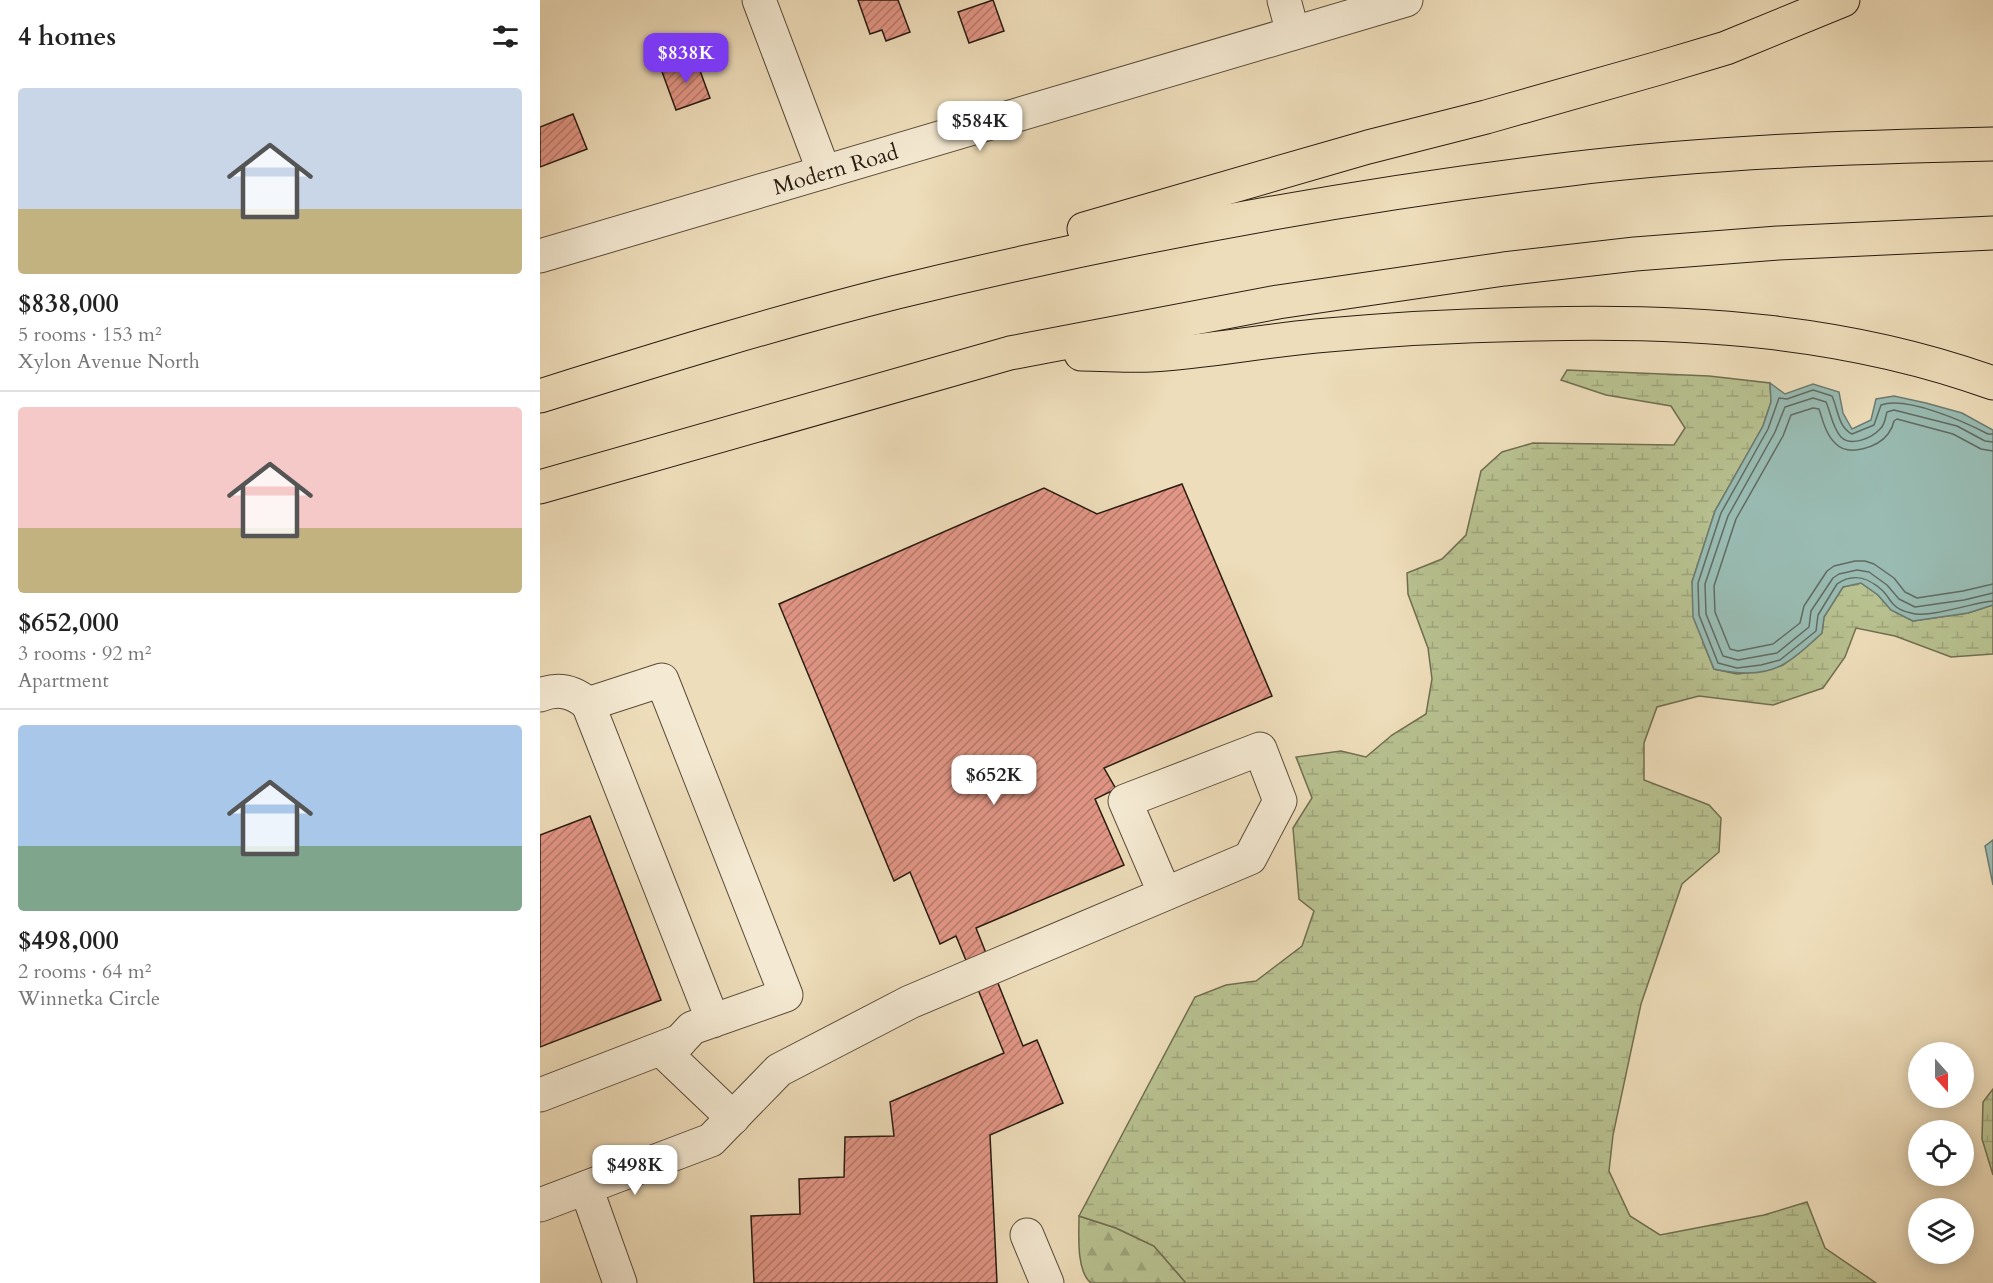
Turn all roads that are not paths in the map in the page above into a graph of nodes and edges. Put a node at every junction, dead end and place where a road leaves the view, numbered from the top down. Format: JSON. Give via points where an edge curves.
{"nodes":[{"id":1,"x":759,"y":0,"type":"edge"},
{"id":2,"x":1284,"y":0,"type":"edge"},
{"id":3,"x":1406,"y":0,"type":"edge"},
{"id":4,"x":1843,"y":0,"type":"edge"},
{"id":5,"x":1293,"y":33,"type":"junction"},
{"id":6,"x":1993,"y":144,"type":"edge"},
{"id":7,"x":824,"y":172,"type":"junction"},
{"id":8,"x":1993,"y":233,"type":"edge"},
{"id":9,"x":540,"y":256,"type":"edge"},
{"id":10,"x":1010,"y":353,"type":"junction"},
{"id":11,"x":639,"y":365,"type":"junction"},
{"id":12,"x":1993,"y":383,"type":"edge"},
{"id":13,"x":540,"y":396,"type":"edge"},
{"id":14,"x":540,"y":487,"type":"edge"},
{"id":15,"x":540,"y":695,"type":"edge"},
{"id":16,"x":588,"y":704,"type":"junction"},
{"id":17,"x":1165,"y":894,"type":"junction"},
{"id":18,"x":713,"y":1021,"type":"junction"},
{"id":19,"x":680,"y":1041,"type":"junction"},
{"id":20,"x":540,"y":1095,"type":"edge"},
{"id":21,"x":722,"y":1129,"type":"junction"},
{"id":22,"x":586,"y":1188,"type":"junction"},
{"id":23,"x":540,"y":1206,"type":"edge"},
{"id":24,"x":1027,"y":1234,"type":"dead end"},
{"id":25,"x":620,"y":1283,"type":"edge"},
{"id":26,"x":1047,"y":1283,"type":"edge"}],
"edges":[{"from":1,"to":7,"type":"street"},
{"from":2,"to":5,"type":"street"},
{"from":3,"to":5,"type":"street","name":"Modern Road"},
{"from":4,"to":11,"type":"highway","via":[[1726,48],[1681,62],[1033,244]]},
{"from":5,"to":7,"type":"street","name":"Modern Road"},
{"from":6,"to":11,"type":"highway","via":[[1851,147],[1642,162],[1509,177],[1282,211],[1136,238],[896,293]]},
{"from":7,"to":9,"type":"street","name":"Modern Road"},
{"from":8,"to":10,"type":"highway","via":[[1778,243],[1555,262],[1278,302]]},
{"from":10,"to":12,"type":"highway","via":[[1151,355],[1397,329],[1653,324],[1785,333],[1913,358]]},
{"from":10,"to":14,"type":"highway"},
{"from":11,"to":13,"type":"highway"},
{"from":15,"to":16,"type":"street","via":[[558,690],[581,697]]},
{"from":16,"to":18,"type":"street"},
{"from":16,"to":18,"type":"street","via":[[662,680],[786,995]]},
{"from":17,"to":17,"type":"street","via":[[1250,858],[1280,801],[1260,749],[1125,801]]},
{"from":17,"to":21,"type":"street","via":[[903,1006],[779,1070]]},
{"from":18,"to":19,"type":"street","via":[[692,1028]]},
{"from":19,"to":20,"type":"street"},
{"from":19,"to":21,"type":"street","via":[[667,1055]]},
{"from":21,"to":22,"type":"street"},
{"from":22,"to":23,"type":"street"},
{"from":22,"to":25,"type":"street"},
{"from":24,"to":26,"type":"street"}]}
